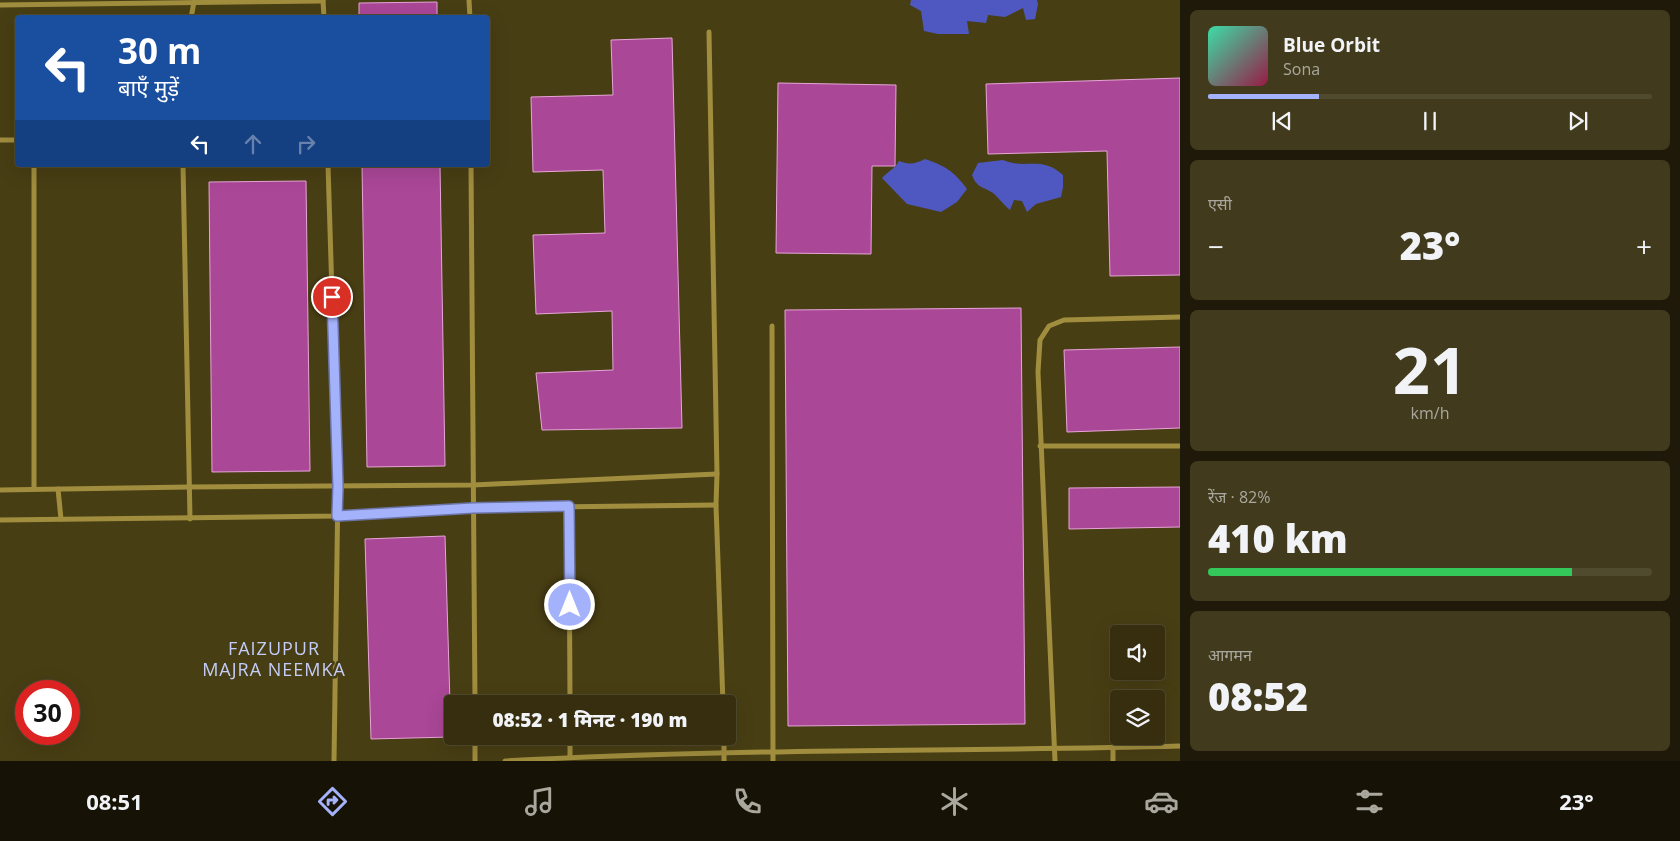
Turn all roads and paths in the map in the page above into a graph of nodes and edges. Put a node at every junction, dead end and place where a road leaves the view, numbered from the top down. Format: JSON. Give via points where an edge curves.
{"nodes":[{"id":1,"x":323,"y":0,"type":"edge"},
{"id":2,"x":470,"y":0,"type":"edge"},
{"id":3,"x":194,"y":2,"type":"junction"},
{"id":4,"x":0,"y":5,"type":"edge"},
{"id":5,"x":192,"y":15,"type":"edge"},
{"id":6,"x":324,"y":15,"type":"edge"},
{"id":7,"x":470,"y":15,"type":"edge"},
{"id":8,"x":709,"y":32,"type":"dead end"},
{"id":9,"x":0,"y":140,"type":"edge"},
{"id":10,"x":15,"y":140,"type":"edge"},
{"id":11,"x":34,"y":167,"type":"edge"},
{"id":12,"x":183,"y":167,"type":"edge"},
{"id":13,"x":328,"y":167,"type":"edge"},
{"id":14,"x":471,"y":167,"type":"edge"},
{"id":15,"x":1180,"y":317,"type":"edge"},
{"id":16,"x":772,"y":326,"type":"dead end"},
{"id":17,"x":1040,"y":446,"type":"junction"},
{"id":18,"x":1180,"y":446,"type":"edge"},
{"id":19,"x":717,"y":474,"type":"junction"},
{"id":20,"x":473,"y":485,"type":"junction"},
{"id":21,"x":189,"y":487,"type":"junction"},
{"id":22,"x":338,"y":487,"type":"junction"},
{"id":23,"x":34,"y":489,"type":"junction"},
{"id":24,"x":58,"y":489,"type":"junction"},
{"id":25,"x":0,"y":490,"type":"edge"},
{"id":26,"x":716,"y":505,"type":"junction"},
{"id":27,"x":569,"y":506,"type":"junction"},
{"id":28,"x":473,"y":508,"type":"junction"},
{"id":29,"x":337,"y":516,"type":"junction"},
{"id":30,"x":190,"y":518,"type":"junction"},
{"id":31,"x":61,"y":519,"type":"junction"},
{"id":32,"x":0,"y":520,"type":"edge"},
{"id":33,"x":475,"y":695,"type":"edge"},
{"id":34,"x":570,"y":695,"type":"edge"},
{"id":35,"x":723,"y":695,"type":"edge"},
{"id":36,"x":475,"y":745,"type":"edge"},
{"id":37,"x":570,"y":745,"type":"edge"},
{"id":38,"x":724,"y":745,"type":"edge"},
{"id":39,"x":1180,"y":746,"type":"edge"},
{"id":40,"x":1055,"y":748,"type":"junction"},
{"id":41,"x":1113,"y":748,"type":"junction"},
{"id":42,"x":772,"y":752,"type":"junction"},
{"id":43,"x":724,"y":753,"type":"junction"},
{"id":44,"x":570,"y":757,"type":"junction"},
{"id":45,"x":334,"y":761,"type":"edge"},
{"id":46,"x":476,"y":761,"type":"edge"},
{"id":47,"x":505,"y":761,"type":"edge"},
{"id":48,"x":724,"y":761,"type":"edge"},
{"id":49,"x":772,"y":761,"type":"edge"},
{"id":50,"x":1055,"y":761,"type":"edge"},
{"id":51,"x":1112,"y":761,"type":"edge"}],
"edges":[{"from":1,"to":3,"type":"street"},
{"from":1,"to":6,"type":"street"},
{"from":2,"to":7,"type":"street"},
{"from":3,"to":4,"type":"street"},
{"from":3,"to":5,"type":"street"},
{"from":8,"to":19,"type":"street"},
{"from":9,"to":10,"type":"street"},
{"from":11,"to":23,"type":"street"},
{"from":12,"to":21,"type":"street"},
{"from":13,"to":22,"type":"street"},
{"from":14,"to":20,"type":"street"},
{"from":15,"to":17,"type":"street","via":[[1064,320],[1049,326],[1040,340]]},
{"from":16,"to":42,"type":"street"},
{"from":17,"to":18,"type":"street"},
{"from":17,"to":40,"type":"street"},
{"from":19,"to":20,"type":"street"},
{"from":19,"to":26,"type":"street"},
{"from":20,"to":22,"type":"street"},
{"from":20,"to":28,"type":"street"},
{"from":21,"to":22,"type":"street"},
{"from":21,"to":24,"type":"street"},
{"from":21,"to":30,"type":"street"},
{"from":22,"to":29,"type":"street"},
{"from":23,"to":24,"type":"street"},
{"from":23,"to":25,"type":"street"},
{"from":24,"to":31,"type":"street"},
{"from":26,"to":27,"type":"street"},
{"from":26,"to":35,"type":"street"},
{"from":27,"to":28,"type":"street"},
{"from":27,"to":34,"type":"street"},
{"from":28,"to":29,"type":"street"},
{"from":28,"to":33,"type":"street"},
{"from":29,"to":30,"type":"street"},
{"from":29,"to":45,"type":"street"},
{"from":30,"to":31,"type":"street"},
{"from":31,"to":32,"type":"street"},
{"from":36,"to":46,"type":"street"},
{"from":37,"to":44,"type":"street"},
{"from":38,"to":43,"type":"street"},
{"from":39,"to":41,"type":"street"},
{"from":40,"to":41,"type":"street"},
{"from":40,"to":42,"type":"street"},
{"from":40,"to":50,"type":"street"},
{"from":41,"to":51,"type":"street"},
{"from":42,"to":43,"type":"street"},
{"from":42,"to":49,"type":"street"},
{"from":43,"to":44,"type":"street"},
{"from":43,"to":48,"type":"street"},
{"from":44,"to":47,"type":"street"}]}
